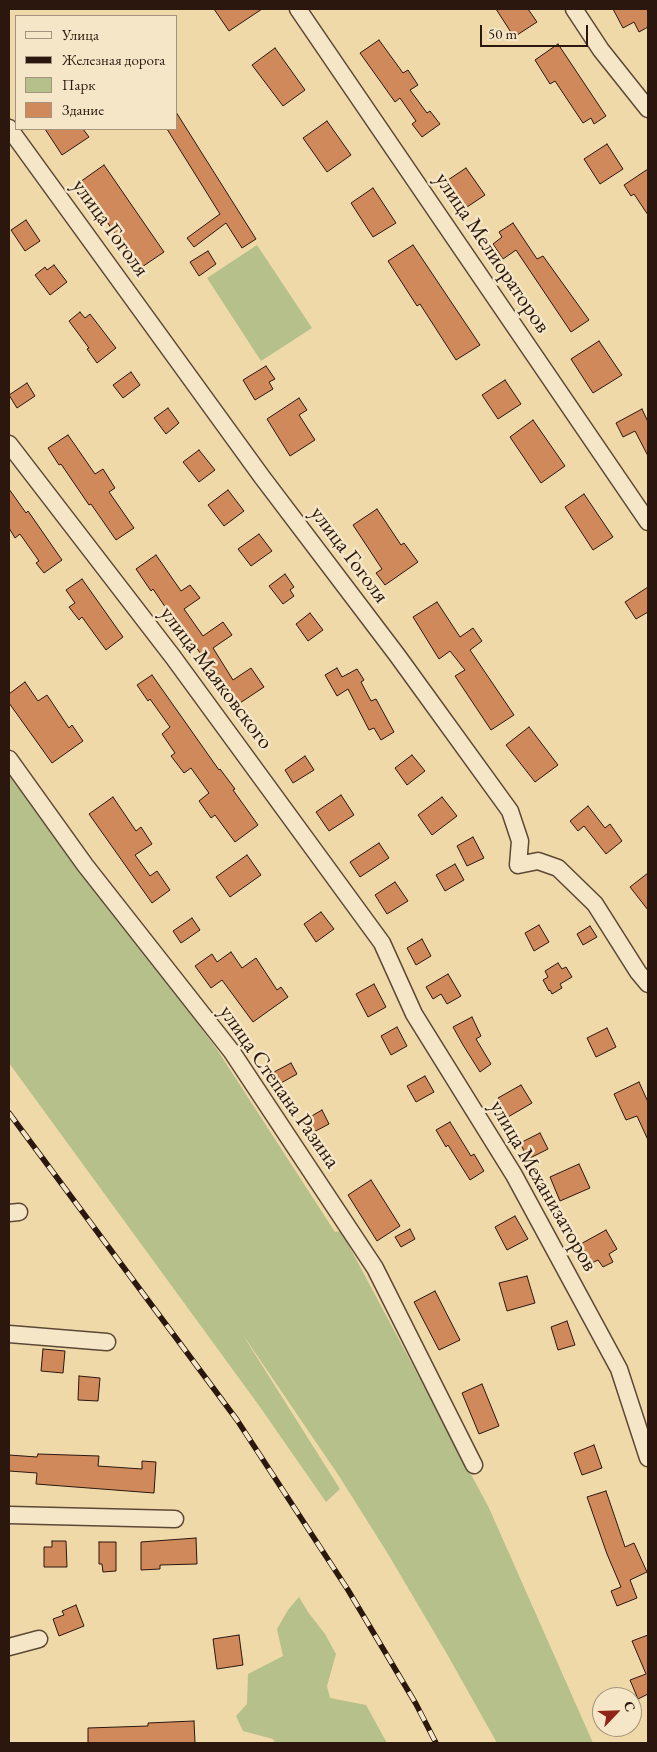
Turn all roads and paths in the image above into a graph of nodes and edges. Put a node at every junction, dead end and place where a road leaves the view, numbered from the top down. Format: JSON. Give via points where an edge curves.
{"nodes":[{"id":1,"x":298,"y":9,"type":"edge"},
{"id":2,"x":574,"y":9,"type":"edge"},
{"id":3,"x":648,"y":109,"type":"edge"},
{"id":4,"x":9,"y":128,"type":"edge"},
{"id":5,"x":9,"y":444,"type":"edge"},
{"id":6,"x":648,"y":522,"type":"edge"},
{"id":7,"x":9,"y":759,"type":"edge"},
{"id":8,"x":382,"y":943,"type":"joint"},
{"id":9,"x":648,"y":984,"type":"edge"},
{"id":10,"x":9,"y":1334,"type":"edge"},
{"id":11,"x":107,"y":1342,"type":"dead end"},
{"id":12,"x":648,"y":1458,"type":"edge"},
{"id":13,"x":474,"y":1465,"type":"dead end"},
{"id":14,"x":9,"y":1515,"type":"edge"},
{"id":15,"x":175,"y":1519,"type":"dead end"},
{"id":16,"x":39,"y":1639,"type":"dead end"},
{"id":17,"x":9,"y":1647,"type":"edge"}],
"edges":[{"from":1,"to":6,"type":"street","name":"улица Мелиораторов"},
{"from":2,"to":3,"type":"street","via":[[601,50]]},
{"from":4,"to":9,"type":"street","name":"улица Гоголя","via":[[510,811],[520,841],[518,865],[538,861],[558,868],[595,904]]},
{"from":5,"to":8,"type":"street","name":"улица Маяковского","via":[[174,657]]},
{"from":7,"to":13,"type":"street","name":"улица Степана Разина","via":[[85,865],[232,1052],[375,1268]]},
{"from":8,"to":12,"type":"street","name":"улица Механизаторов","via":[[414,1014],[514,1175],[619,1368]]},
{"from":10,"to":11,"type":"street"},
{"from":14,"to":15,"type":"street"},
{"from":16,"to":17,"type":"street"}]}
